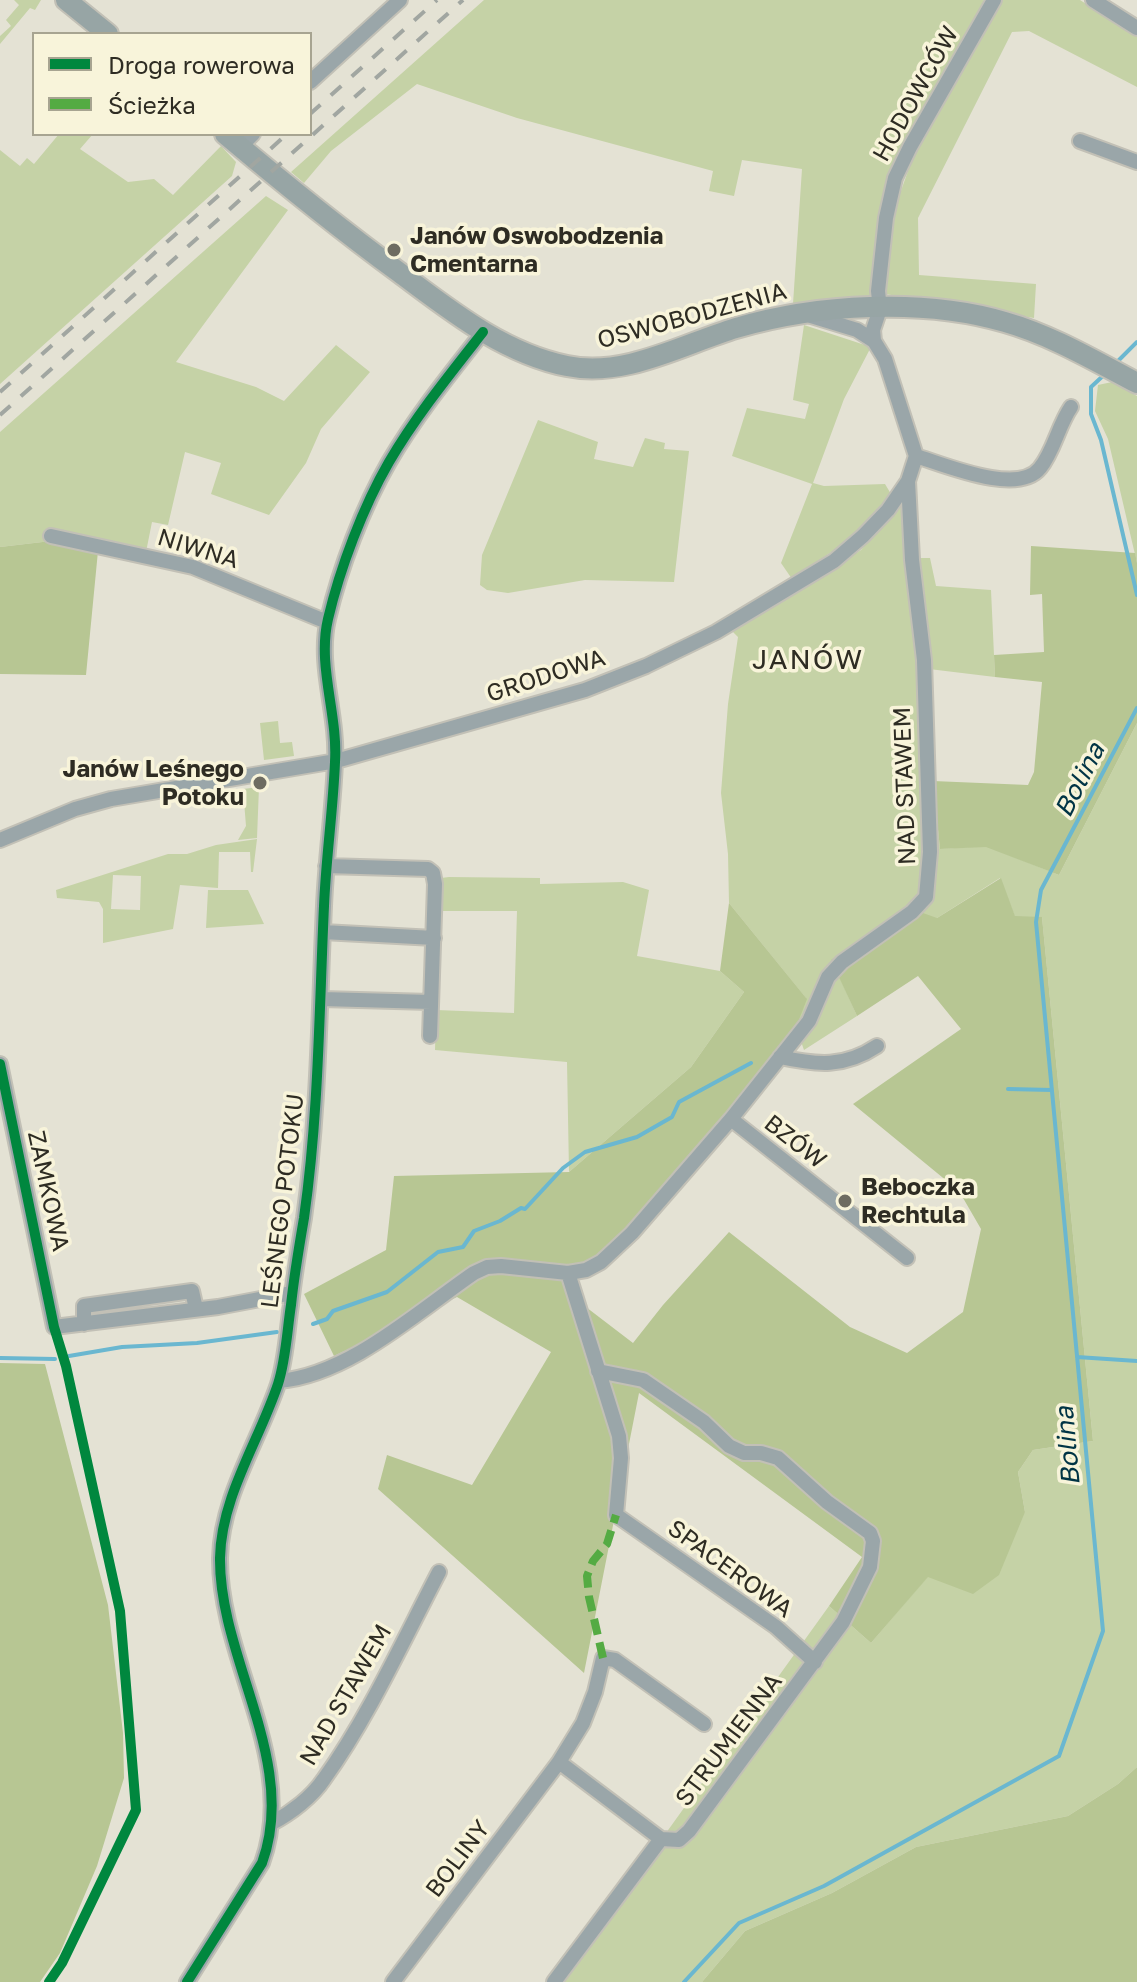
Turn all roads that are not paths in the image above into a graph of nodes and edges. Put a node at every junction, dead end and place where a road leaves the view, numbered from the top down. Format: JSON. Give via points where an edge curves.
{"nodes":[{"id":1,"x":66,"y":0,"type":"edge"},
{"id":2,"x":400,"y":0,"type":"edge"},
{"id":3,"x":994,"y":0,"type":"edge"},
{"id":4,"x":1093,"y":0,"type":"edge"},
{"id":5,"x":1137,"y":28,"type":"edge"},
{"id":6,"x":106,"y":32,"type":"edge"},
{"id":7,"x":312,"y":80,"type":"edge"},
{"id":8,"x":239,"y":138,"type":"edge"},
{"id":9,"x":1080,"y":141,"type":"dead end"},
{"id":10,"x":1137,"y":162,"type":"edge"},
{"id":11,"x":859,"y":309,"type":"junction"},
{"id":12,"x":880,"y":309,"type":"junction"},
{"id":13,"x":803,"y":313,"type":"junction"},
{"id":14,"x":857,"y":330,"type":"junction"},
{"id":15,"x":483,"y":332,"type":"junction"},
{"id":16,"x":874,"y":336,"type":"junction"},
{"id":17,"x":1133,"y":381,"type":"edge"},
{"id":18,"x":1071,"y":407,"type":"dead end"},
{"id":19,"x":916,"y":456,"type":"junction"},
{"id":20,"x":908,"y":481,"type":"junction"},
{"id":21,"x":51,"y":536,"type":"dead end"},
{"id":22,"x":327,"y":622,"type":"junction"},
{"id":23,"x":336,"y":761,"type":"junction"},
{"id":24,"x":0,"y":840,"type":"edge"},
{"id":25,"x":326,"y":866,"type":"junction"},
{"id":26,"x":323,"y":932,"type":"junction"},
{"id":27,"x":434,"y":938,"type":"junction"},
{"id":28,"x":322,"y":999,"type":"junction"},
{"id":29,"x":431,"y":1002,"type":"junction"},
{"id":30,"x":430,"y":1036,"type":"dead end"},
{"id":31,"x":877,"y":1046,"type":"dead end"},
{"id":32,"x":780,"y":1057,"type":"junction"},
{"id":33,"x":0,"y":1064,"type":"edge"},
{"id":34,"x":731,"y":1119,"type":"junction"},
{"id":35,"x":907,"y":1258,"type":"dead end"},
{"id":36,"x":568,"y":1273,"type":"junction"},
{"id":37,"x":292,"y":1293,"type":"junction"},
{"id":38,"x":598,"y":1371,"type":"junction"},
{"id":39,"x":279,"y":1381,"type":"junction"},
{"id":40,"x":439,"y":1572,"type":"dead end"},
{"id":41,"x":815,"y":1662,"type":"junction"},
{"id":42,"x":704,"y":1724,"type":"dead end"},
{"id":43,"x":559,"y":1762,"type":"junction"},
{"id":44,"x":272,"y":1823,"type":"junction"},
{"id":45,"x":661,"y":1839,"type":"junction"},
{"id":46,"x":187,"y":1982,"type":"edge"},
{"id":47,"x":393,"y":1982,"type":"edge"},
{"id":48,"x":554,"y":1982,"type":"edge"}],
"edges":[{"from":1,"to":6,"type":"street"},
{"from":2,"to":7,"type":"street"},
{"from":3,"to":12,"type":"street","name":"HODOWCÓW","via":[[898,168],[886,218]]},
{"from":4,"to":5,"type":"street"},
{"from":8,"to":15,"type":"street","name":"OSWOBODZENIA","via":[[282,184]]},
{"from":9,"to":10,"type":"street"},
{"from":11,"to":12,"type":"street","name":"OSWOBODZENIA"},
{"from":11,"to":13,"type":"street","name":"OSWOBODZENIA"},
{"from":11,"to":14,"type":"street","via":[[854,317]]},
{"from":11,"to":16,"type":"street"},
{"from":12,"to":16,"type":"street"},
{"from":12,"to":17,"type":"street","name":"OSWOBODZENIA","via":[[952,312],[1006,322]]},
{"from":13,"to":14,"type":"street"},
{"from":13,"to":15,"type":"street","name":"OSWOBODZENIA","via":[[604,368],[551,362]]},
{"from":14,"to":16,"type":"street"},
{"from":15,"to":22,"type":"street","name":"LEŚNEGO POTOKU","via":[[386,467]]},
{"from":16,"to":19,"type":"street"},
{"from":18,"to":19,"type":"street","via":[[1047,458],[1028,478],[995,478]]},
{"from":19,"to":20,"type":"street","name":"GRODOWA"},
{"from":20,"to":23,"type":"street","name":"GRODOWA","via":[[880,519],[834,561],[716,632],[585,690]]},
{"from":20,"to":32,"type":"street","name":"NAD STAWEM","via":[[924,660],[930,852],[926,897],[828,977],[809,1021]]},
{"from":21,"to":22,"type":"street","name":"NIWNA","via":[[193,567]]},
{"from":22,"to":23,"type":"street","name":"LEŚNEGO POTOKU"},
{"from":23,"to":24,"type":"street","name":"GRODOWA","via":[[111,799]]},
{"from":23,"to":25,"type":"street","name":"LEŚNEGO POTOKU"},
{"from":25,"to":26,"type":"street","name":"LEŚNEGO POTOKU"},
{"from":25,"to":27,"type":"street","via":[[428,869],[435,879]]},
{"from":26,"to":27,"type":"street"},
{"from":26,"to":28,"type":"street","name":"LEŚNEGO POTOKU"},
{"from":27,"to":29,"type":"street"},
{"from":28,"to":29,"type":"street"},
{"from":28,"to":37,"type":"street","name":"LEŚNEGO POTOKU","via":[[315,1141]]},
{"from":29,"to":30,"type":"street"},
{"from":31,"to":32,"type":"street","via":[[860,1058],[834,1063]]},
{"from":32,"to":34,"type":"street","name":"NAD STAWEM"},
{"from":33,"to":37,"type":"street","name":"ZAMKOWA","via":[[54,1327]]},
{"from":34,"to":35,"type":"street","name":"BZÓW"},
{"from":34,"to":36,"type":"street","name":"NAD STAWEM","via":[[632,1233],[601,1262]]},
{"from":36,"to":38,"type":"street"},
{"from":36,"to":39,"type":"street","name":"NAD STAWEM","via":[[487,1267],[357,1354],[300,1379]]},
{"from":37,"to":39,"type":"street","name":"LEŚNEGO POTOKU"},
{"from":38,"to":41,"type":"street","name":"SPACEROWA","via":[[619,1436],[616,1515],[776,1627]]},
{"from":38,"to":41,"type":"street","name":"STRUMIENNA","via":[[643,1380],[729,1446],[778,1458],[870,1533],[870,1567],[843,1622]]},
{"from":39,"to":44,"type":"street","name":"LEŚNEGO POTOKU","via":[[228,1508],[220,1560],[259,1728]]},
{"from":40,"to":44,"type":"street","name":"NAD STAWEM","via":[[323,1782]]},
{"from":41,"to":45,"type":"street","name":"STRUMIENNA","via":[[689,1831],[679,1840]]},
{"from":42,"to":43,"type":"street","name":"BOLINY","via":[[615,1660],[603,1658],[583,1723]]},
{"from":43,"to":45,"type":"street"},
{"from":43,"to":47,"type":"street","name":"BOLINY"},
{"from":44,"to":46,"type":"street","name":"LEŚNEGO POTOKU","via":[[262,1863]]},
{"from":45,"to":48,"type":"street","name":"STRUMIENNA"}]}
